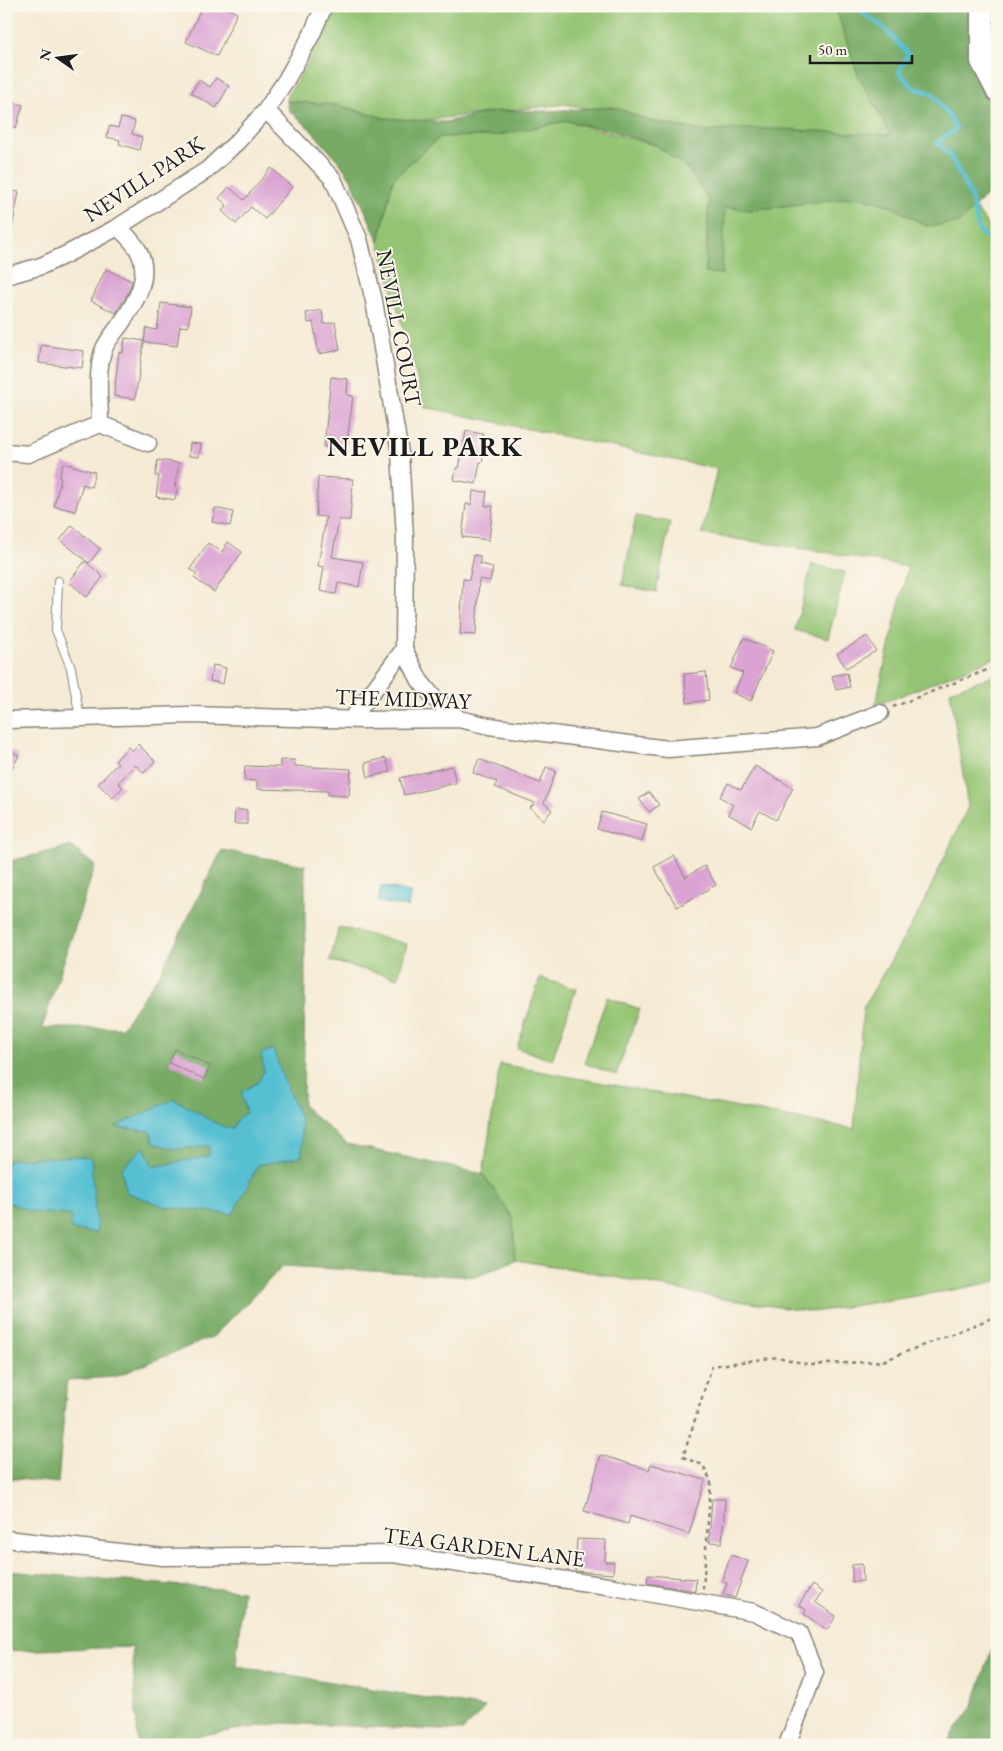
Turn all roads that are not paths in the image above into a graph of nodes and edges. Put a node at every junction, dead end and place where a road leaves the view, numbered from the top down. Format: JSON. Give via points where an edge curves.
{"nodes":[{"id":1,"x":324,"y":6,"type":"edge"},
{"id":2,"x":982,"y":6,"type":"edge"},
{"id":3,"x":997,"y":90,"type":"edge"},
{"id":4,"x":266,"y":110,"type":"junction"},
{"id":5,"x":118,"y":227,"type":"junction"},
{"id":6,"x":6,"y":276,"type":"edge"},
{"id":7,"x":100,"y":424,"type":"junction"},
{"id":8,"x":148,"y":443,"type":"dead end"},
{"id":9,"x":6,"y":452,"type":"edge"},
{"id":10,"x":58,"y":581,"type":"dead end"},
{"id":11,"x":404,"y":649,"type":"junction"},
{"id":12,"x":880,"y":713,"type":"road end"},
{"id":13,"x":80,"y":718,"type":"junction"},
{"id":14,"x":352,"y":719,"type":"junction"},
{"id":15,"x":459,"y":719,"type":"junction"},
{"id":16,"x":6,"y":720,"type":"edge"},
{"id":17,"x":6,"y":1539,"type":"edge"},
{"id":18,"x":788,"y":1745,"type":"edge"}],
"edges":[{"from":1,"to":4,"type":"street","name":"NEVILL PARK","via":[[311,36]]},
{"from":2,"to":3,"type":"street","via":[[982,61]]},
{"from":4,"to":5,"type":"street","name":"NEVILL PARK","via":[[207,170]]},
{"from":4,"to":11,"type":"street","name":"NEVILL COURT","via":[[333,179],[359,239],[374,301],[400,453],[405,538]]},
{"from":5,"to":6,"type":"street","name":"NEVILL PARK","via":[[41,266]]},
{"from":5,"to":7,"type":"street","via":[[139,252],[142,285],[104,350],[98,380]]},
{"from":7,"to":8,"type":"street"},
{"from":7,"to":9,"type":"street","via":[[28,454]]},
{"from":10,"to":13,"type":"lane","via":[[56,630],[71,668]]},
{"from":11,"to":14,"type":"street"},
{"from":11,"to":15,"type":"street","via":[[420,681]]},
{"from":12,"to":15,"type":"street","name":"THE MIDWAY","via":[[817,737],[668,750],[489,726]]},
{"from":13,"to":14,"type":"street","name":"THE MIDWAY","via":[[190,715]]},
{"from":13,"to":16,"type":"street","name":"THE MIDWAY"},
{"from":14,"to":15,"type":"street","name":"THE MIDWAY"},
{"from":17,"to":18,"type":"street","name":"TEA GARDEN LANE","via":[[163,1558],[393,1554],[754,1612],[799,1633],[815,1672]]}]}
